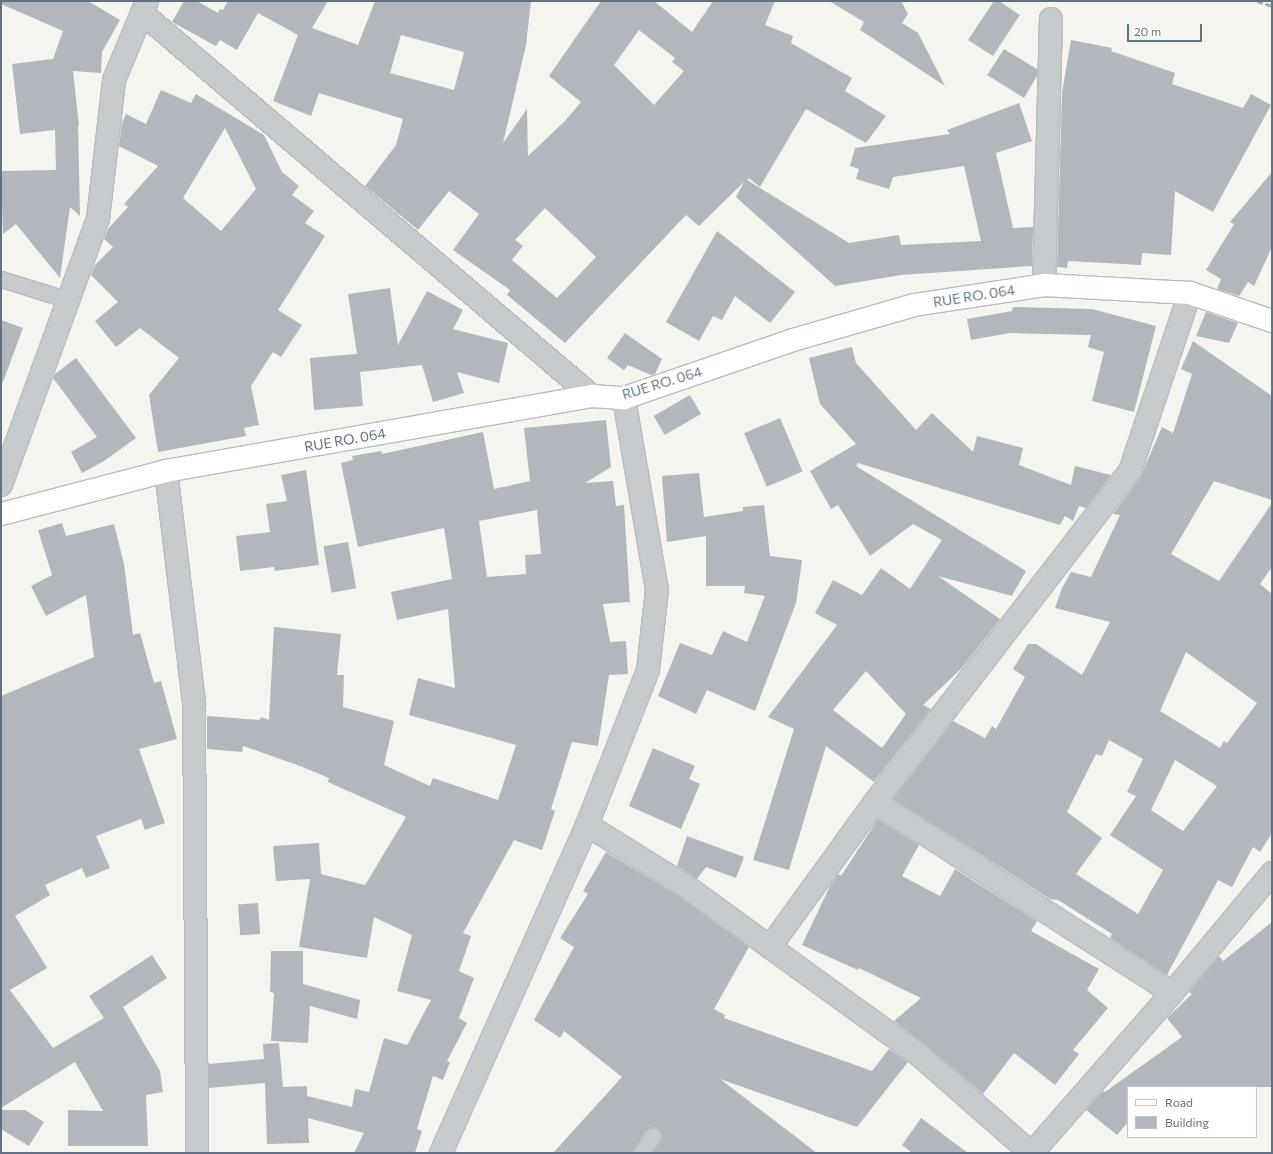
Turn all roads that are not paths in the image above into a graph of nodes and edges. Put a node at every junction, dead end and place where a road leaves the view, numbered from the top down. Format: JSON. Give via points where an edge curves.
{"nodes":[{"id":1,"x":145,"y":7,"type":"edge"},
{"id":2,"x":1051,"y":19,"type":"dead end"},
{"id":3,"x":1,"y":279,"type":"edge"},
{"id":4,"x":1044,"y":285,"type":"junction"},
{"id":5,"x":1190,"y":293,"type":"junction"},
{"id":6,"x":68,"y":300,"type":"junction"},
{"id":7,"x":1272,"y":321,"type":"edge"},
{"id":8,"x":592,"y":396,"type":"junction"},
{"id":9,"x":624,"y":398,"type":"junction"},
{"id":10,"x":166,"y":471,"type":"junction"},
{"id":11,"x":1,"y":485,"type":"edge"},
{"id":12,"x":1,"y":514,"type":"edge"},
{"id":13,"x":875,"y":802,"type":"junction"},
{"id":14,"x":587,"y":825,"type":"junction"},
{"id":15,"x":1272,"y":873,"type":"edge"},
{"id":16,"x":770,"y":947,"type":"junction"},
{"id":17,"x":1172,"y":993,"type":"junction"},
{"id":18,"x":653,"y":1136,"type":"dead end"},
{"id":19,"x":197,"y":1153,"type":"edge"},
{"id":20,"x":441,"y":1153,"type":"edge"},
{"id":21,"x":641,"y":1153,"type":"edge"},
{"id":22,"x":1032,"y":1153,"type":"edge"}],
"edges":[{"from":1,"to":6,"type":"street","via":[[114,80],[98,219]]},
{"from":1,"to":8,"type":"street"},
{"from":2,"to":4,"type":"street"},
{"from":3,"to":6,"type":"lane"},
{"from":4,"to":5,"type":"street","name":"RUE RO. 064"},
{"from":4,"to":9,"type":"street","name":"RUE RO. 064","via":[[914,305],[793,340]]},
{"from":5,"to":7,"type":"street","name":"RUE RO. 064"},
{"from":5,"to":13,"type":"street","via":[[1130,472]]},
{"from":6,"to":11,"type":"street"},
{"from":8,"to":9,"type":"street","name":"RUE RO. 064"},
{"from":8,"to":10,"type":"street","name":"RUE RO. 064"},
{"from":9,"to":14,"type":"street","via":[[657,590],[648,670]]},
{"from":10,"to":12,"type":"street","name":"RUE RO. 064"},
{"from":10,"to":19,"type":"street","via":[[194,702]]},
{"from":13,"to":16,"type":"street"},
{"from":13,"to":17,"type":"street"},
{"from":14,"to":16,"type":"street","via":[[687,887]]},
{"from":14,"to":20,"type":"street"},
{"from":15,"to":17,"type":"street"},
{"from":16,"to":22,"type":"street","via":[[919,1055]]},
{"from":17,"to":22,"type":"street"},
{"from":18,"to":21,"type":"lane"}]}
